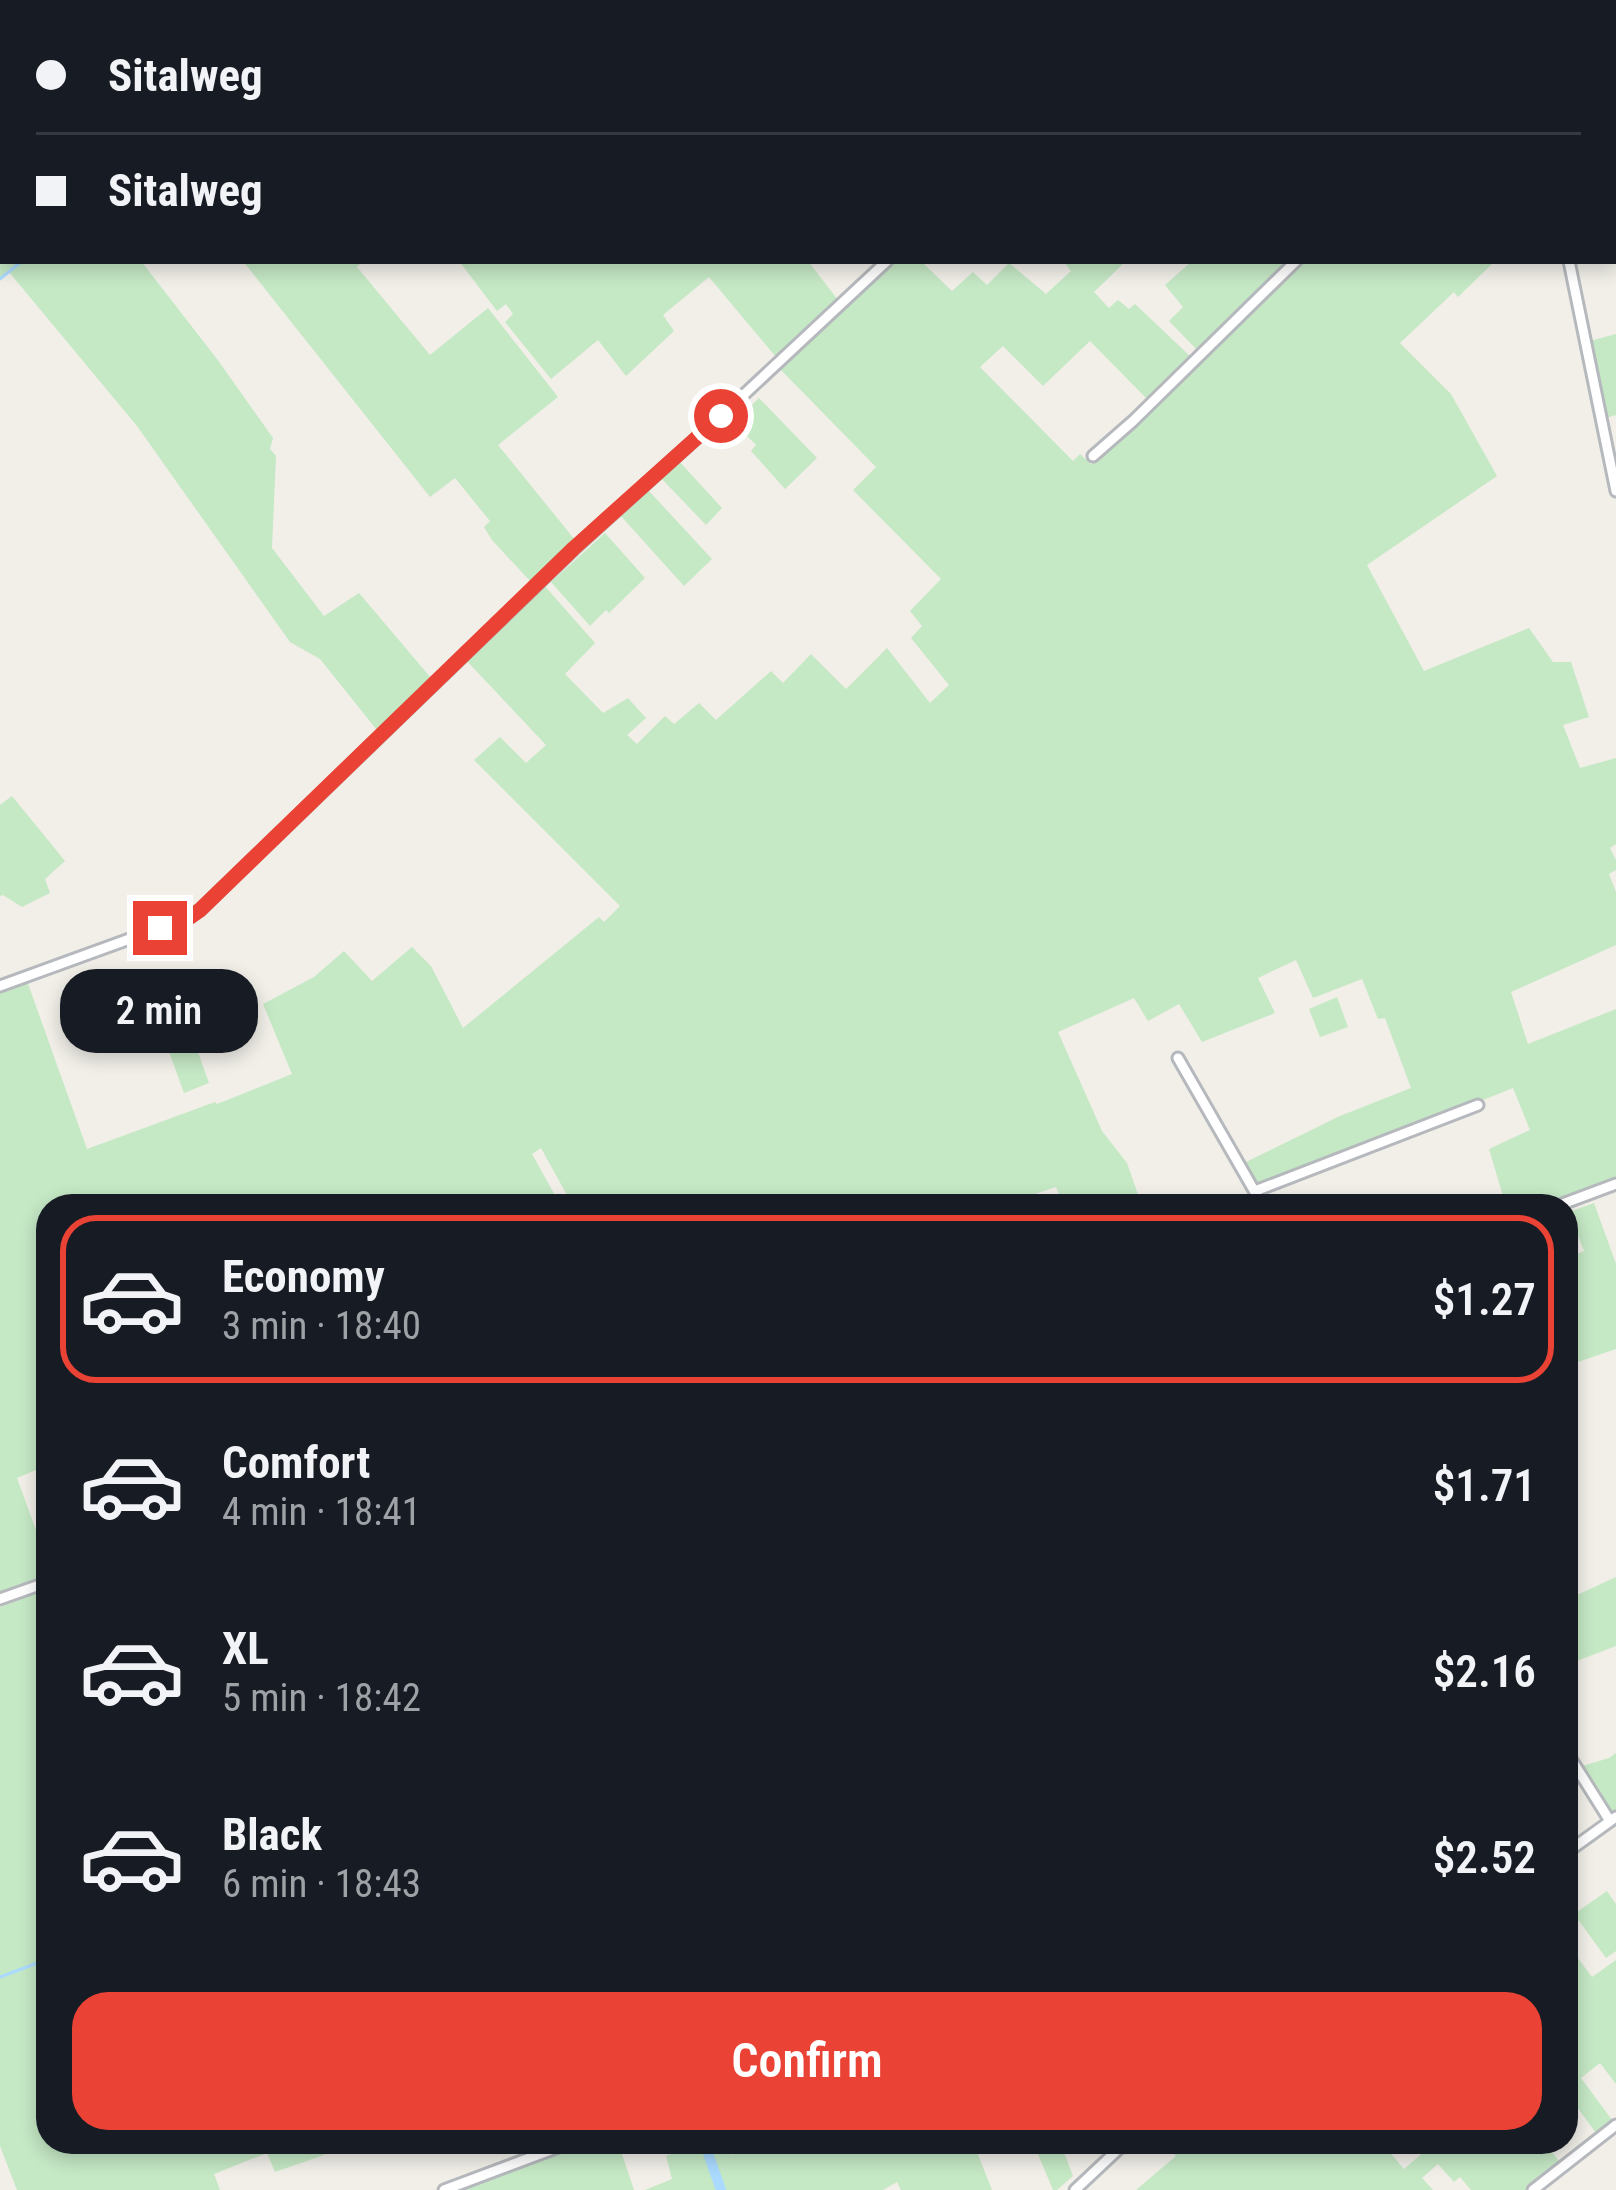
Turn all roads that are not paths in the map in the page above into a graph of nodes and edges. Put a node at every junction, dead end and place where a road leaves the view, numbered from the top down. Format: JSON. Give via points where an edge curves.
{"nodes":[{"id":1,"x":884,"y":264,"type":"edge"},
{"id":2,"x":1293,"y":264,"type":"edge"},
{"id":3,"x":1571,"y":264,"type":"edge"},
{"id":4,"x":1093,"y":456,"type":"dead end"},
{"id":5,"x":1616,"y":491,"type":"edge"},
{"id":6,"x":0,"y":986,"type":"edge"},
{"id":7,"x":1178,"y":1058,"type":"dead end"},
{"id":8,"x":1478,"y":1105,"type":"dead end"},
{"id":9,"x":1616,"y":1184,"type":"edge"},
{"id":10,"x":1256,"y":1191,"type":"junction"},
{"id":11,"x":1257,"y":1194,"type":"edge"},
{"id":12,"x":1578,"y":1198,"type":"edge"},
{"id":13,"x":36,"y":1586,"type":"edge"},
{"id":14,"x":0,"y":1599,"type":"edge"},
{"id":15,"x":1578,"y":1768,"type":"edge"},
{"id":16,"x":1613,"y":1819,"type":"edge"},
{"id":17,"x":1578,"y":1844,"type":"edge"},
{"id":18,"x":1616,"y":2125,"type":"edge"},
{"id":19,"x":540,"y":2154,"type":"edge"},
{"id":20,"x":1113,"y":2154,"type":"edge"},
{"id":21,"x":444,"y":2190,"type":"edge"},
{"id":22,"x":1075,"y":2190,"type":"edge"},
{"id":23,"x":1533,"y":2190,"type":"edge"}],
"edges":[{"from":1,"to":6,"type":"street","via":[[574,548],[200,910]]},
{"from":2,"to":4,"type":"street"},
{"from":3,"to":5,"type":"street"},
{"from":7,"to":10,"type":"street"},
{"from":8,"to":10,"type":"street"},
{"from":9,"to":12,"type":"street"},
{"from":10,"to":11,"type":"street"},
{"from":13,"to":14,"type":"street"},
{"from":15,"to":16,"type":"street"},
{"from":16,"to":17,"type":"street"},
{"from":18,"to":23,"type":"street"},
{"from":19,"to":21,"type":"street"},
{"from":20,"to":22,"type":"street"}]}
